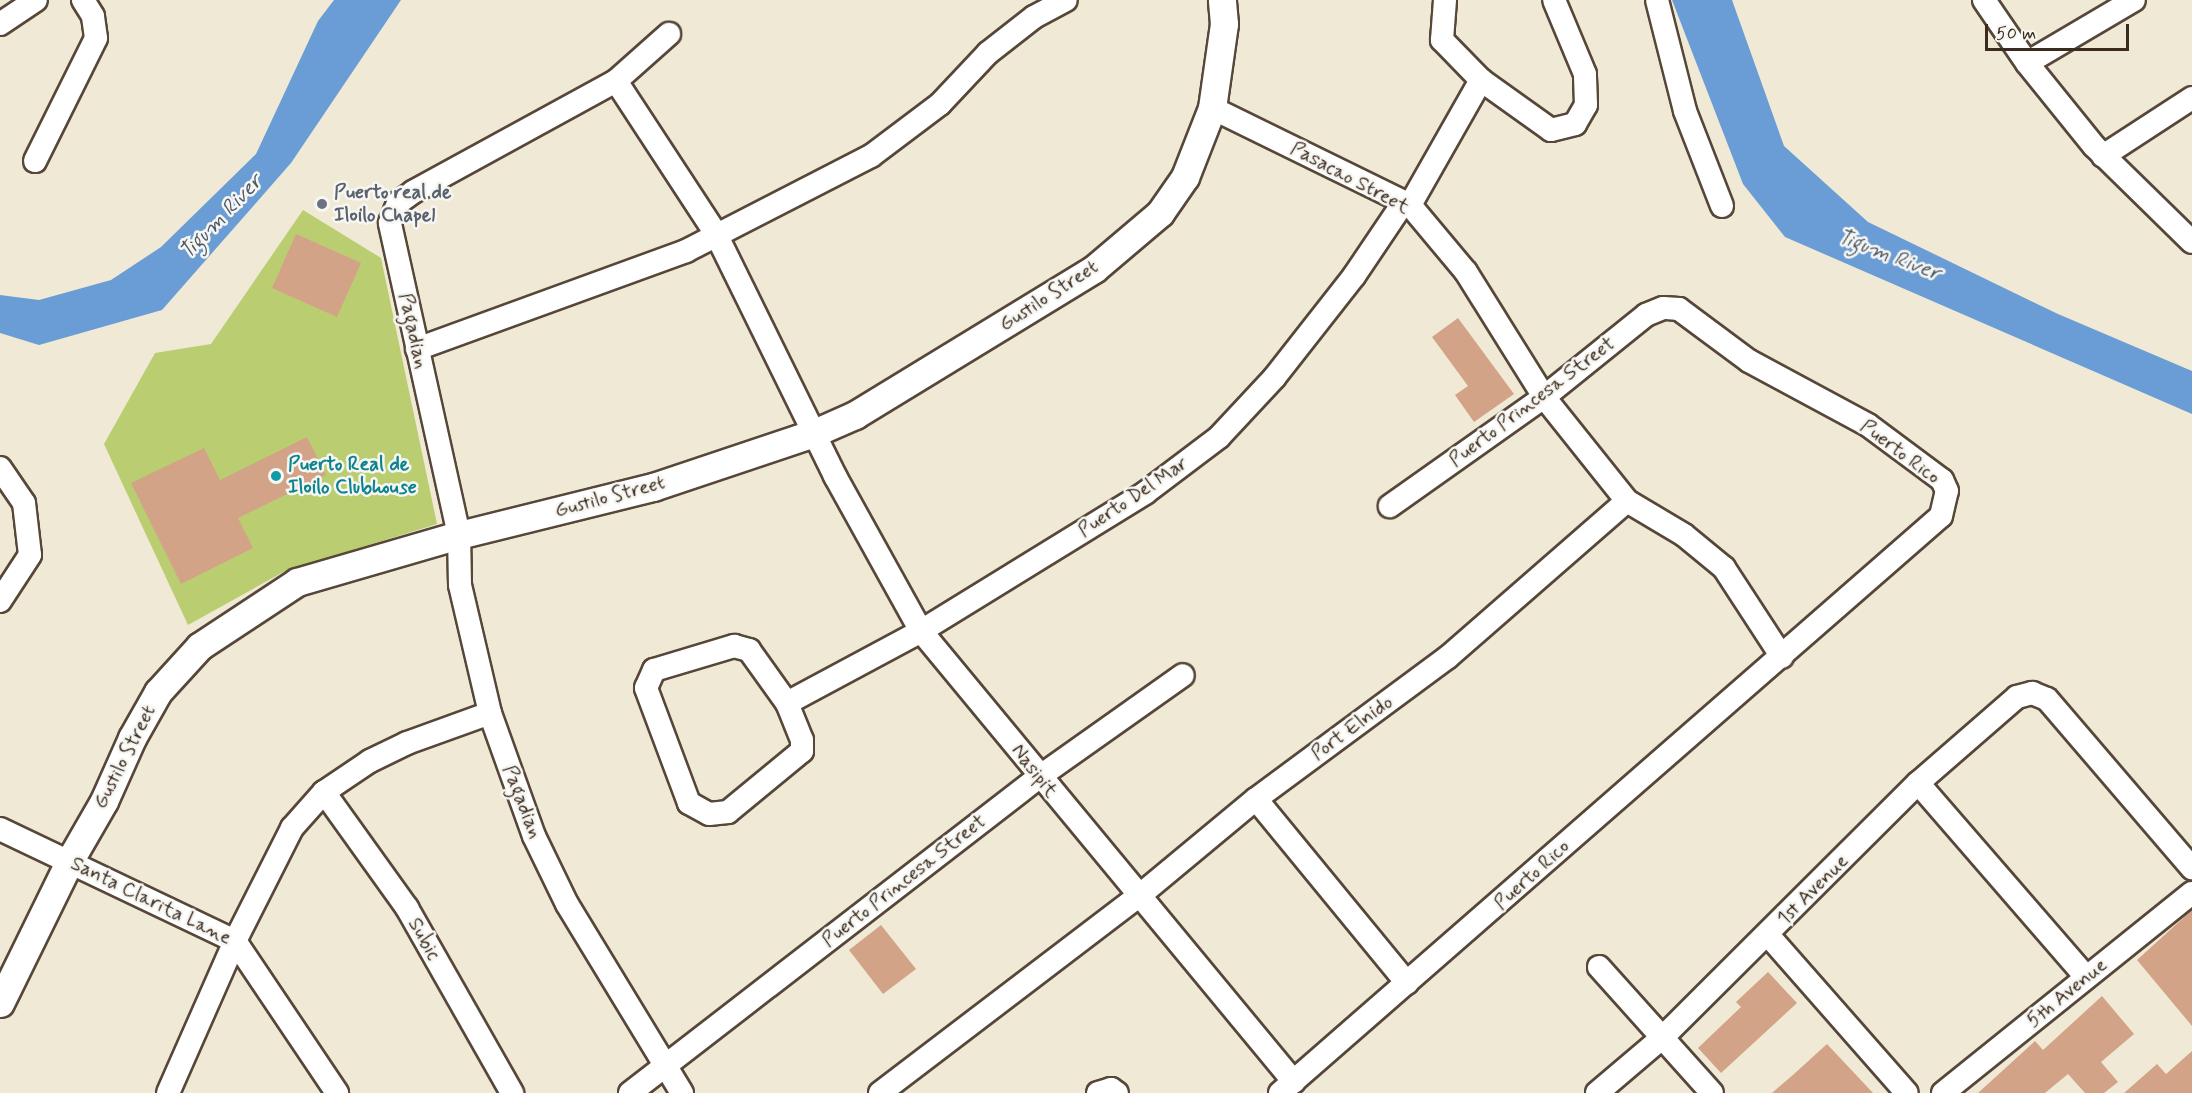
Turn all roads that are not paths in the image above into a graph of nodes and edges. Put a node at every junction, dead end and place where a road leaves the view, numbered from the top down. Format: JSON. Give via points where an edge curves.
{"nodes":[{"id":1,"x":36,"y":0,"type":"edge"},
{"id":2,"x":83,"y":0,"type":"edge"},
{"id":3,"x":1066,"y":0,"type":"edge"},
{"id":4,"x":1222,"y":0,"type":"edge"},
{"id":5,"x":1445,"y":0,"type":"edge"},
{"id":6,"x":1554,"y":0,"type":"edge"},
{"id":7,"x":1657,"y":0,"type":"edge"},
{"id":8,"x":1984,"y":0,"type":"edge"},
{"id":9,"x":2134,"y":0,"type":"edge"},
{"id":10,"x":0,"y":24,"type":"edge"},
{"id":11,"x":669,"y":34,"type":"dead end"},
{"id":12,"x":2027,"y":63,"type":"junction"},
{"id":13,"x":1481,"y":80,"type":"junction"},
{"id":14,"x":616,"y":81,"type":"junction"},
{"id":15,"x":2192,"y":98,"type":"edge"},
{"id":16,"x":1212,"y":108,"type":"junction"},
{"id":17,"x":2103,"y":156,"type":"junction"},
{"id":18,"x":35,"y":161,"type":"dead end"},
{"id":19,"x":1407,"y":204,"type":"junction"},
{"id":20,"x":1722,"y":206,"type":"dead end"},
{"id":21,"x":716,"y":234,"type":"junction"},
{"id":22,"x":2192,"y":242,"type":"edge"},
{"id":23,"x":1679,"y":309,"type":"joint"},
{"id":24,"x":417,"y":349,"type":"junction"},
{"id":25,"x":1544,"y":397,"type":"junction"},
{"id":26,"x":814,"y":433,"type":"junction"},
{"id":27,"x":0,"y":468,"type":"edge"},
{"id":28,"x":1627,"y":501,"type":"junction"},
{"id":29,"x":1390,"y":506,"type":"dead end"},
{"id":30,"x":459,"y":535,"type":"junction"},
{"id":31,"x":0,"y":601,"type":"edge"},
{"id":32,"x":921,"y":631,"type":"junction"},
{"id":33,"x":1782,"y":657,"type":"junction"},
{"id":34,"x":1183,"y":675,"type":"dead end"},
{"id":35,"x":787,"y":703,"type":"junction"},
{"id":36,"x":490,"y":714,"type":"junction"},
{"id":37,"x":1039,"y":777,"type":"junction"},
{"id":38,"x":1918,"y":783,"type":"junction"},
{"id":39,"x":324,"y":792,"type":"junction"},
{"id":40,"x":1256,"y":799,"type":"junction"},
{"id":41,"x":0,"y":829,"type":"edge"},
{"id":42,"x":70,"y":860,"type":"junction"},
{"id":43,"x":2192,"y":868,"type":"edge"},
{"id":44,"x":2192,"y":893,"type":"edge"},
{"id":45,"x":1140,"y":896,"type":"junction"},
{"id":46,"x":1768,"y":935,"type":"junction"},
{"id":47,"x":235,"y":941,"type":"junction"},
{"id":48,"x":1599,"y":967,"type":"dead end"},
{"id":49,"x":2086,"y":977,"type":"junction"},
{"id":50,"x":1407,"y":983,"type":"junction"},
{"id":51,"x":0,"y":1003,"type":"edge"},
{"id":52,"x":1663,"y":1037,"type":"junction"},
{"id":53,"x":663,"y":1067,"type":"junction"},
{"id":54,"x":1287,"y":1087,"type":"edge"},
{"id":55,"x":168,"y":1093,"type":"edge"},
{"id":56,"x":337,"y":1093,"type":"edge"},
{"id":57,"x":512,"y":1093,"type":"edge"},
{"id":58,"x":630,"y":1093,"type":"edge"},
{"id":59,"x":682,"y":1093,"type":"edge"},
{"id":60,"x":880,"y":1093,"type":"edge"},
{"id":61,"x":1098,"y":1093,"type":"edge"},
{"id":62,"x":1117,"y":1093,"type":"edge"},
{"id":63,"x":1597,"y":1093,"type":"edge"},
{"id":64,"x":1712,"y":1093,"type":"edge"},
{"id":65,"x":1907,"y":1093,"type":"edge"},
{"id":66,"x":1943,"y":1093,"type":"edge"}],
"edges":[{"from":1,"to":10,"type":"street"},
{"from":2,"to":18,"type":"street","via":[[93,16],[96,38]]},
{"from":3,"to":21,"type":"street","via":[[1034,17],[988,53],[905,134],[871,156]]},
{"from":4,"to":16,"type":"street","name":"Gustilo Street","via":[[1224,24]]},
{"from":5,"to":13,"type":"street","via":[[1442,40]]},
{"from":6,"to":13,"type":"street","via":[[1585,74],[1586,105],[1575,124],[1551,130]]},
{"from":7,"to":20,"type":"street","via":[[1685,111]]},
{"from":8,"to":12,"type":"street"},
{"from":9,"to":12,"type":"street"},
{"from":11,"to":14,"type":"street","name":"Pagadian"},
{"from":12,"to":17,"type":"street"},
{"from":13,"to":19,"type":"street","name":"Puerto Del Mar"},
{"from":14,"to":21,"type":"street"},
{"from":14,"to":24,"type":"street","name":"Pagadian","via":[[398,202],[390,223]]},
{"from":15,"to":17,"type":"street"},
{"from":16,"to":19,"type":"street","name":"Pasacao Street"},
{"from":16,"to":26,"type":"street","name":"Gustilo Street","via":[[1185,177],[1160,213],[1132,238],[1094,269],[1010,322],[855,415]]},
{"from":17,"to":22,"type":"street"},
{"from":19,"to":25,"type":"street","name":"Pasacao Street","via":[[1466,272]]},
{"from":19,"to":32,"type":"street","name":"Puerto Del Mar","via":[[1274,378],[1219,437],[1145,493]]},
{"from":21,"to":24,"type":"street","via":[[686,251]]},
{"from":21,"to":26,"type":"street"},
{"from":23,"to":25,"type":"street","name":"Puerto Princesa Street","via":[[1646,315]]},
{"from":23,"to":33,"type":"street","name":"Puerto Rico","via":[[1749,362],[1868,425],[1942,480],[1947,490],[1941,516]]},
{"from":24,"to":30,"type":"street","name":"Pagadian"},
{"from":25,"to":28,"type":"street"},
{"from":25,"to":29,"type":"street","name":"Puerto Princesa Street"},
{"from":26,"to":30,"type":"street","name":"Gustilo Street","via":[[653,487]]},
{"from":26,"to":32,"type":"street","name":"Nasipit"},
{"from":27,"to":31,"type":"street","via":[[24,503],[30,555]]},
{"from":28,"to":33,"type":"street","via":[[1684,535],[1724,568]]},
{"from":28,"to":40,"type":"street","name":"Port Elnido","via":[[1448,657]]},
{"from":30,"to":36,"type":"street","name":"Pagadian","via":[[460,585]]},
{"from":30,"to":42,"type":"street","name":"Gustilo Street","via":[[297,582],[200,646],[158,692]]},
{"from":32,"to":35,"type":"street","name":"Puerto Del Mar"},
{"from":32,"to":37,"type":"street","name":"Nasipit"},
{"from":33,"to":50,"type":"street","name":"Puerto Rico","via":[[1659,758],[1530,878]]},
{"from":34,"to":37,"type":"street","name":"Puerto Princesa Street"},
{"from":35,"to":35,"type":"street","via":[[749,650],[734,646],[654,670],[646,688],[689,804],[709,814],[728,812],[802,752],[802,740]]},
{"from":36,"to":39,"type":"street","via":[[406,743]]},
{"from":36,"to":53,"type":"street","name":"Pagadian","via":[[534,836],[562,894]]},
{"from":37,"to":45,"type":"street","name":"Nasipit"},
{"from":37,"to":53,"type":"street","name":"Puerto Princesa Street"},
{"from":38,"to":43,"type":"street","name":"1st Avenue","via":[[2018,697],[2032,693],[2047,699]]},
{"from":38,"to":46,"type":"street","name":"1st Avenue"},
{"from":38,"to":49,"type":"street"},
{"from":39,"to":47,"type":"street","via":[[292,828]]},
{"from":39,"to":57,"type":"street","name":"Subic","via":[[407,908]]},
{"from":40,"to":45,"type":"street","name":"Port Elnido"},
{"from":40,"to":50,"type":"street"},
{"from":41,"to":42,"type":"street","name":"Santa Clarita Lane"},
{"from":42,"to":47,"type":"street","name":"Santa Clarita Lane"},
{"from":42,"to":51,"type":"street","name":"Gustilo Street"},
{"from":44,"to":49,"type":"street","name":"5th Avenue"},
{"from":45,"to":54,"type":"street","name":"Nasipit"},
{"from":45,"to":60,"type":"street","name":"Port Elnido"},
{"from":46,"to":52,"type":"street","name":"1st Avenue"},
{"from":46,"to":65,"type":"street"},
{"from":47,"to":55,"type":"street"},
{"from":47,"to":56,"type":"street","name":"Santa Clarita Lane"},
{"from":48,"to":52,"type":"street"},
{"from":49,"to":66,"type":"street","name":"5th Avenue"},
{"from":50,"to":54,"type":"street","name":"Puerto Rico"},
{"from":52,"to":63,"type":"street","name":"1st Avenue"},
{"from":52,"to":64,"type":"street"},
{"from":53,"to":58,"type":"street","name":"Puerto Princesa Street"},
{"from":53,"to":59,"type":"street","name":"Pagadian"},
{"from":61,"to":62,"type":"street","via":[[1111,1089]]}]}
